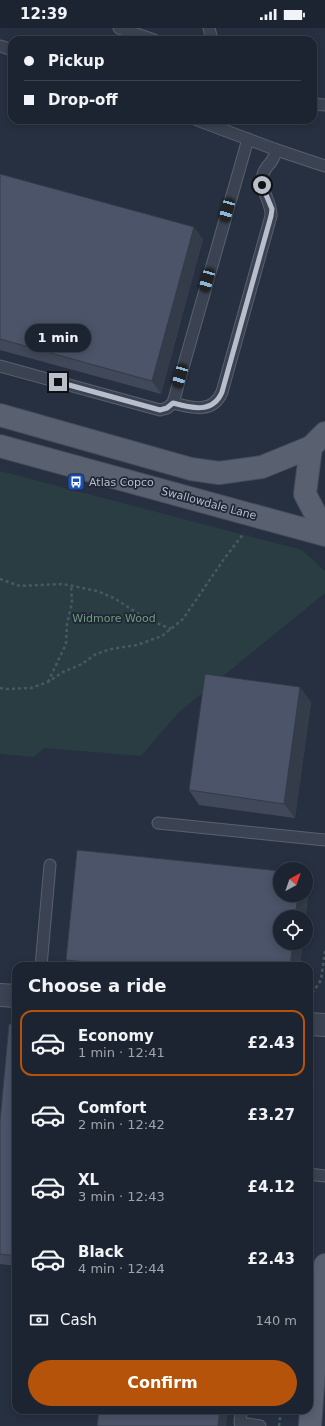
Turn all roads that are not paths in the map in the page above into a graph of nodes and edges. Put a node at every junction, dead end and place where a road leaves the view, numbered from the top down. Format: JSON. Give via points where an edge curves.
{"nodes":[{"id":1,"x":119,"y":28,"type":"edge"},
{"id":2,"x":142,"y":36,"type":"edge"},
{"id":3,"x":208,"y":124,"type":"edge"},
{"id":4,"x":248,"y":139,"type":"junction"},
{"id":5,"x":276,"y":150,"type":"junction"},
{"id":6,"x":325,"y":166,"type":"edge"},
{"id":7,"x":0,"y":366,"type":"edge"},
{"id":8,"x":173,"y":403,"type":"junction"},
{"id":9,"x":0,"y":415,"type":"edge"},
{"id":10,"x":318,"y":440,"type":"edge"},
{"id":11,"x":0,"y":446,"type":"edge"},
{"id":12,"x":325,"y":533,"type":"edge"},
{"id":13,"x":158,"y":823,"type":"dead end"},
{"id":14,"x":325,"y":840,"type":"edge"},
{"id":15,"x":50,"y":865,"type":"dead end"},
{"id":16,"x":41,"y":962,"type":"edge"},
{"id":17,"x":0,"y":995,"type":"edge"},
{"id":18,"x":12,"y":996,"type":"edge"},
{"id":19,"x":313,"y":1024,"type":"edge"},
{"id":20,"x":325,"y":1025,"type":"edge"},
{"id":21,"x":313,"y":1174,"type":"edge"},
{"id":22,"x":325,"y":1176,"type":"edge"},
{"id":23,"x":325,"y":1265,"type":"edge"},
{"id":24,"x":320,"y":1346,"type":"edge"},
{"id":25,"x":313,"y":1402,"type":"edge"},
{"id":26,"x":241,"y":1414,"type":"edge"},
{"id":27,"x":312,"y":1414,"type":"edge"},
{"id":28,"x":260,"y":1426,"type":"edge"},
{"id":29,"x":310,"y":1426,"type":"edge"}],
"edges":[{"from":1,"to":2,"type":"lane"},
{"from":3,"to":4,"type":"lane"},
{"from":4,"to":5,"type":"lane"},
{"from":4,"to":8,"type":"lane"},
{"from":5,"to":6,"type":"lane"},
{"from":5,"to":8,"type":"lane","via":[[262,177],[262,185],[272,209],[271,216],[219,398],[208,407],[199,408]]},
{"from":7,"to":8,"type":"lane","via":[[160,410]]},
{"from":9,"to":10,"type":"main road","via":[[191,469],[219,473],[262,467]]},
{"from":10,"to":12,"type":"main road","via":[[305,494]]},
{"from":11,"to":12,"type":"main road","name":"Swallowdale Lane"},
{"from":13,"to":14,"type":"lane"},
{"from":15,"to":16,"type":"lane"},
{"from":17,"to":18,"type":"street"},
{"from":19,"to":20,"type":"street"},
{"from":21,"to":22,"type":"lane"},
{"from":23,"to":24,"type":"main road"},
{"from":24,"to":25,"type":"main road"},
{"from":26,"to":28,"type":"lane","via":[[240,1423]]},
{"from":27,"to":29,"type":"main road"}]}
